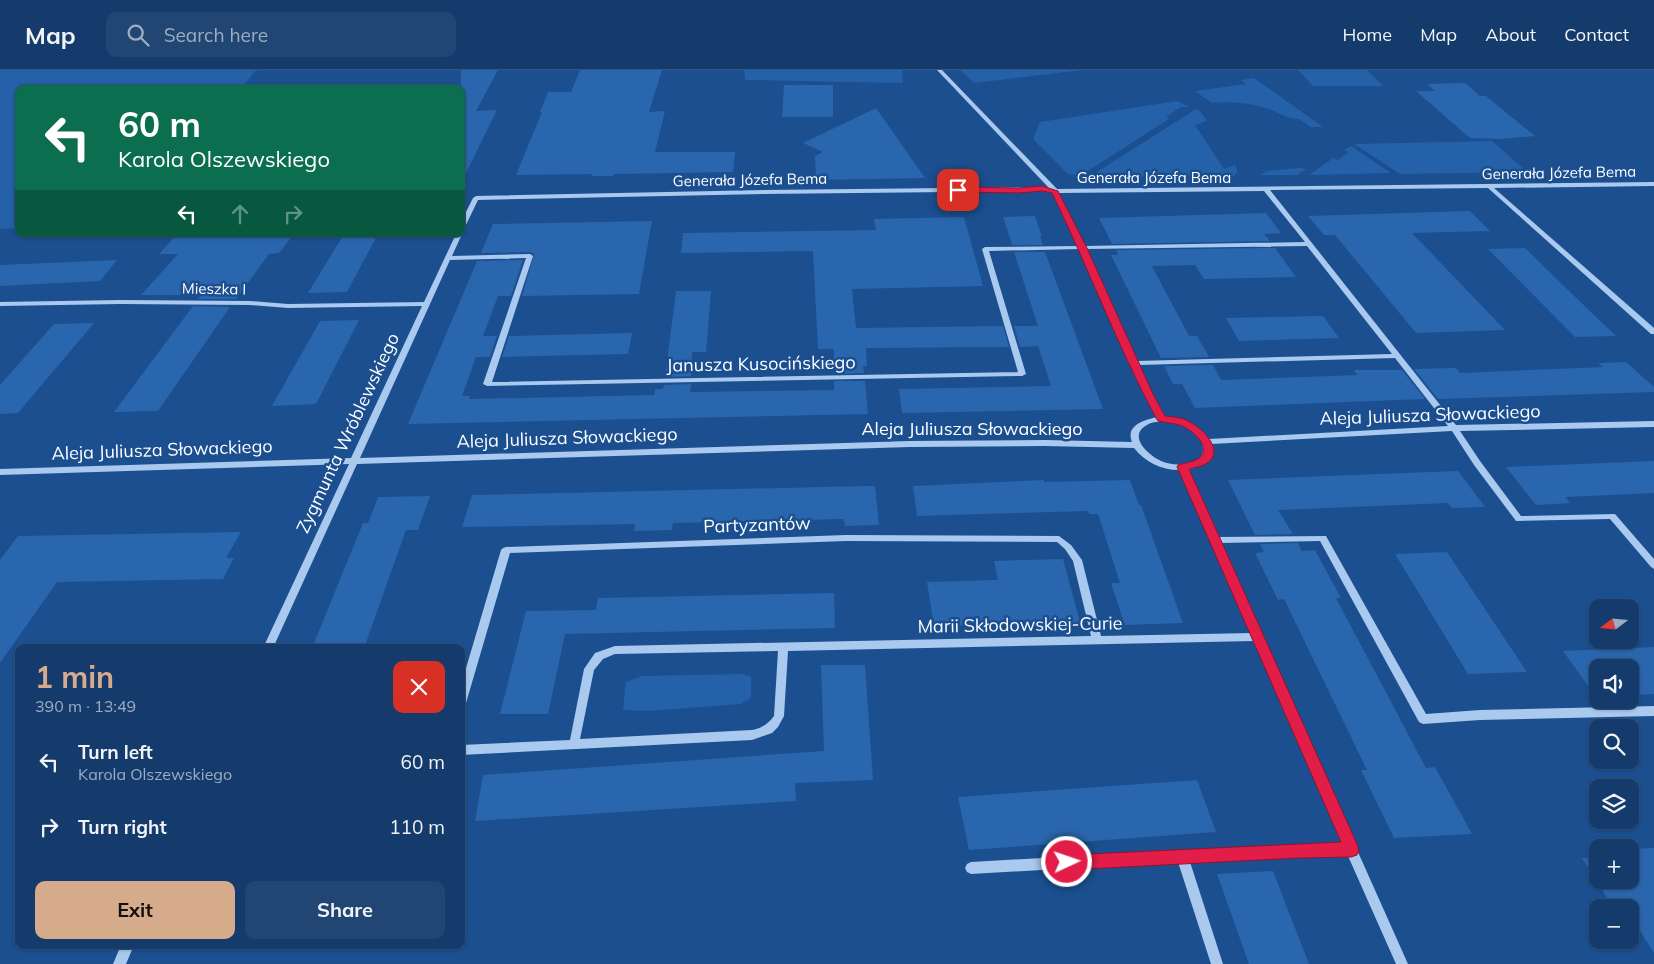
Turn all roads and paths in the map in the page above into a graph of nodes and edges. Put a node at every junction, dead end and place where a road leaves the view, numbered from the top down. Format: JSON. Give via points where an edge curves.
{"nodes":[{"id":1,"x":939,"y":70,"type":"edge"},
{"id":2,"x":1654,"y":184,"type":"edge"},
{"id":3,"x":1490,"y":187,"type":"junction"},
{"id":4,"x":1266,"y":189,"type":"junction"},
{"id":5,"x":1055,"y":191,"type":"junction"},
{"id":6,"x":476,"y":198,"type":"joint"},
{"id":7,"x":465,"y":221,"type":"edge"},
{"id":8,"x":458,"y":237,"type":"edge"},
{"id":9,"x":1309,"y":244,"type":"junction"},
{"id":10,"x":1083,"y":248,"type":"junction"},
{"id":11,"x":448,"y":258,"type":"junction"},
{"id":12,"x":0,"y":304,"type":"edge"},
{"id":13,"x":427,"y":304,"type":"junction"},
{"id":14,"x":1654,"y":332,"type":"edge"},
{"id":15,"x":1397,"y":356,"type":"junction"},
{"id":16,"x":1135,"y":363,"type":"junction"},
{"id":17,"x":1162,"y":418,"type":"junction"},
{"id":18,"x":1654,"y":424,"type":"edge"},
{"id":19,"x":1454,"y":428,"type":"junction"},
{"id":20,"x":1207,"y":442,"type":"junction"},
{"id":21,"x":1136,"y":445,"type":"junction"},
{"id":22,"x":355,"y":461,"type":"junction"},
{"id":23,"x":1182,"y":467,"type":"junction"},
{"id":24,"x":0,"y":472,"type":"edge"},
{"id":25,"x":1215,"y":540,"type":"junction"},
{"id":26,"x":1654,"y":565,"type":"edge"},
{"id":27,"x":1258,"y":637,"type":"junction"},
{"id":28,"x":1096,"y":641,"type":"junction"},
{"id":29,"x":270,"y":644,"type":"edge"},
{"id":30,"x":782,"y":646,"type":"junction"},
{"id":31,"x":465,"y":689,"type":"edge"},
{"id":32,"x":1654,"y":711,"type":"edge"},
{"id":33,"x":574,"y":744,"type":"junction"},
{"id":34,"x":465,"y":750,"type":"edge"},
{"id":35,"x":1351,"y":850,"type":"junction"},
{"id":36,"x":1182,"y":856,"type":"junction"},
{"id":37,"x":971,"y":868,"type":"dead end"},
{"id":38,"x":126,"y":949,"type":"edge"},
{"id":39,"x":119,"y":964,"type":"edge"},
{"id":40,"x":1217,"y":964,"type":"edge"},
{"id":41,"x":1402,"y":964,"type":"edge"}],
"edges":[{"from":1,"to":5,"type":"street"},
{"from":2,"to":3,"type":"street","name":"Generała Józefa Bema"},
{"from":3,"to":4,"type":"street","name":"Generała Józefa Bema"},
{"from":3,"to":14,"type":"street"},
{"from":4,"to":5,"type":"street","name":"Generała Józefa Bema"},
{"from":4,"to":9,"type":"street"},
{"from":5,"to":6,"type":"street","name":"Generała Józefa Bema","via":[[1042,188]]},
{"from":5,"to":10,"type":"street"},
{"from":6,"to":7,"type":"street"},
{"from":8,"to":11,"type":"street","name":"Zygmunta Wróblewskiego"},
{"from":9,"to":10,"type":"street"},
{"from":9,"to":15,"type":"street"},
{"from":10,"to":11,"type":"street","name":"Janusza Kusocińskiego","via":[[984,249],[1022,374],[487,384],[530,256]]},
{"from":10,"to":16,"type":"street"},
{"from":11,"to":13,"type":"street","name":"Zygmunta Wróblewskiego"},
{"from":12,"to":13,"type":"street","name":"Mieszka I"},
{"from":13,"to":22,"type":"street","name":"Zygmunta Wróblewskiego"},
{"from":15,"to":16,"type":"street"},
{"from":15,"to":19,"type":"street"},
{"from":16,"to":17,"type":"street"},
{"from":17,"to":20,"type":"street","via":[[1184,423]]},
{"from":17,"to":21,"type":"street","via":[[1141,424],[1136,429]]},
{"from":18,"to":19,"type":"street","name":"Aleja Juliusza Słowackiego"},
{"from":19,"to":20,"type":"street","name":"Aleja Juliusza Słowackiego"},
{"from":19,"to":26,"type":"street","via":[[1519,519],[1612,516]]},
{"from":20,"to":23,"type":"street","via":[[1206,457],[1201,462]]},
{"from":21,"to":22,"type":"street","name":"Aleja Juliusza Słowackiego","via":[[1045,442],[910,444]]},
{"from":21,"to":23,"type":"street","via":[[1149,458],[1171,467]]},
{"from":22,"to":24,"type":"street","name":"Aleja Juliusza Słowackiego"},
{"from":22,"to":29,"type":"street","name":"Zygmunta Wróblewskiego"},
{"from":23,"to":25,"type":"street"},
{"from":25,"to":27,"type":"street"},
{"from":25,"to":32,"type":"street","via":[[1323,538],[1423,719]]},
{"from":27,"to":28,"type":"street","name":"Marii Skłodowskiej-Curie"},
{"from":27,"to":35,"type":"street"},
{"from":28,"to":30,"type":"street","name":"Marii Skłodowskiej-Curie"},
{"from":28,"to":31,"type":"street","name":"Partyzantów","via":[[1077,560],[1059,540],[846,538],[506,550]]},
{"from":30,"to":33,"type":"street","name":"Marii Skłodowskiej-Curie","via":[[615,650],[604,653],[588,669]]},
{"from":30,"to":33,"type":"street","via":[[778,716],[775,725],[765,732]]},
{"from":33,"to":34,"type":"street"},
{"from":35,"to":36,"type":"street"},
{"from":35,"to":41,"type":"street"},
{"from":36,"to":37,"type":"street"},
{"from":36,"to":40,"type":"street"},
{"from":38,"to":39,"type":"street"}]}
